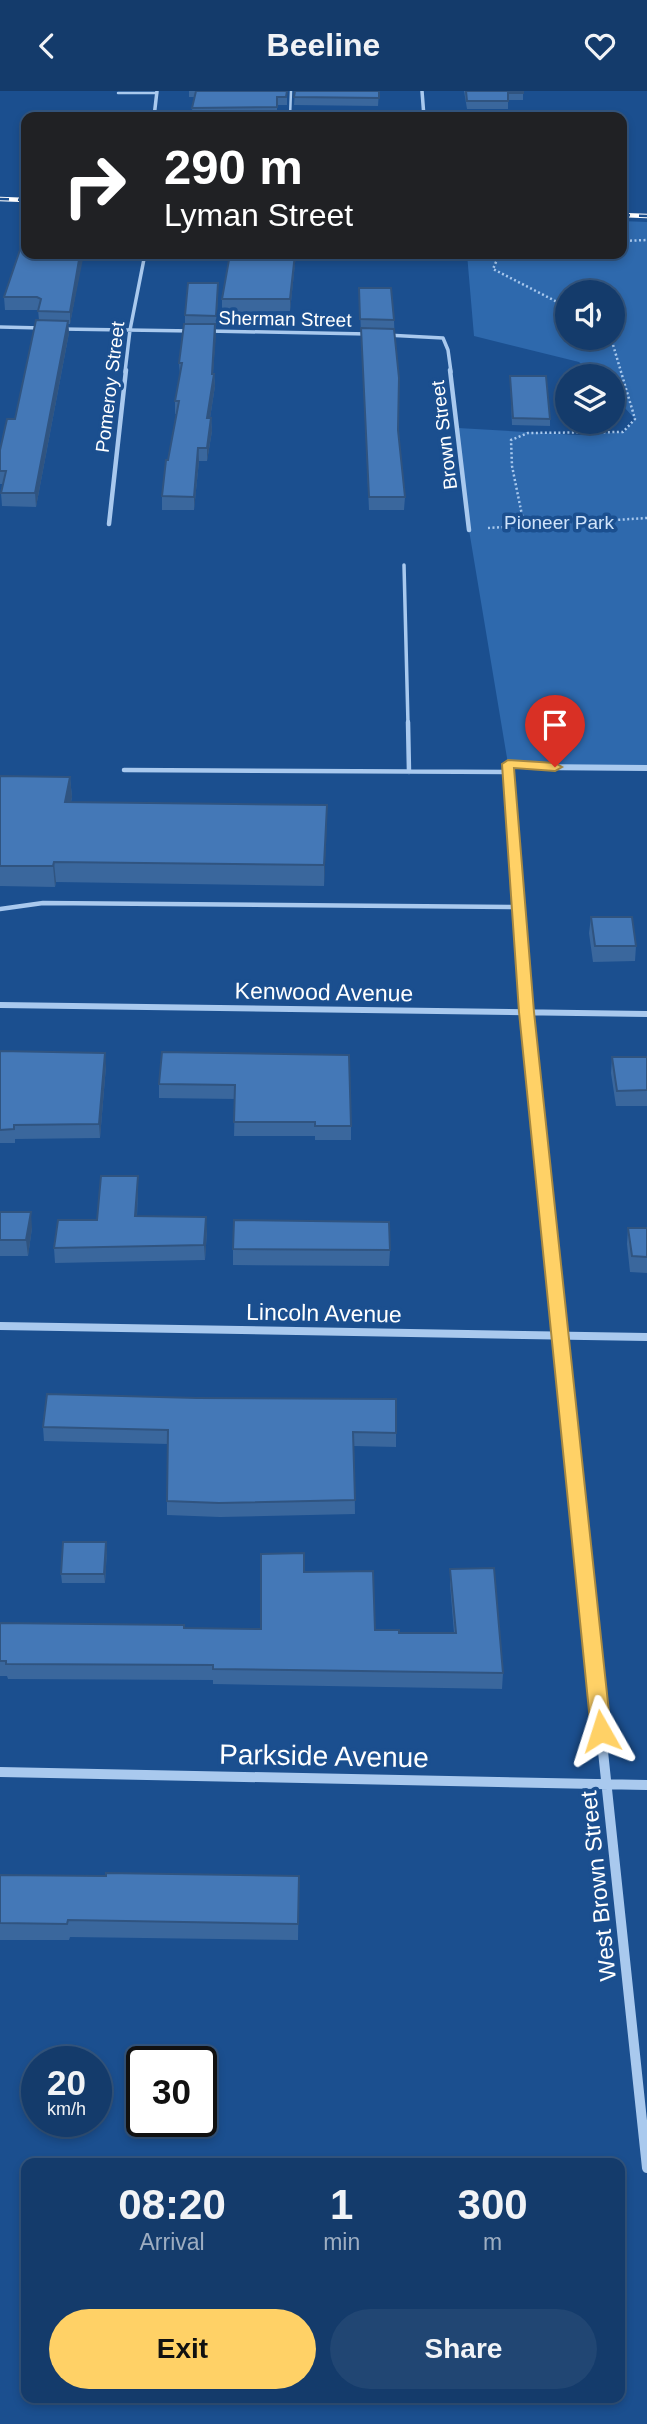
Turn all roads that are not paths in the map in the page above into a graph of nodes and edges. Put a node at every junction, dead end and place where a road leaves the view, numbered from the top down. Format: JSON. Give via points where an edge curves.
{"nodes":[{"id":1,"x":291,"y":91,"type":"edge"},
{"id":2,"x":422,"y":91,"type":"edge"},
{"id":3,"x":157,"y":92,"type":"edge"},
{"id":4,"x":118,"y":93,"type":"dead end"},
{"id":5,"x":155,"y":112,"type":"edge"},
{"id":6,"x":290,"y":112,"type":"edge"},
{"id":7,"x":424,"y":112,"type":"edge"},
{"id":8,"x":144,"y":259,"type":"edge"},
{"id":9,"x":0,"y":327,"type":"edge"},
{"id":10,"x":130,"y":330,"type":"junction"},
{"id":11,"x":443,"y":338,"type":"joint"},
{"id":12,"x":109,"y":524,"type":"dead end"},
{"id":13,"x":470,"y":530,"type":"road end"},
{"id":14,"x":404,"y":565,"type":"dead end"},
{"id":15,"x":509,"y":768,"type":"junction"},
{"id":16,"x":647,"y":768,"type":"edge"},
{"id":17,"x":124,"y":770,"type":"dead end"},
{"id":18,"x":409,"y":772,"type":"junction"},
{"id":19,"x":519,"y":907,"type":"junction"},
{"id":20,"x":0,"y":909,"type":"edge"},
{"id":21,"x":0,"y":1005,"type":"edge"},
{"id":22,"x":527,"y":1012,"type":"junction"},
{"id":23,"x":647,"y":1014,"type":"edge"},
{"id":24,"x":0,"y":1326,"type":"edge"},
{"id":25,"x":560,"y":1336,"type":"junction"},
{"id":26,"x":647,"y":1337,"type":"edge"},
{"id":27,"x":0,"y":1772,"type":"edge"},
{"id":28,"x":607,"y":1784,"type":"junction"},
{"id":29,"x":647,"y":1785,"type":"edge"},
{"id":30,"x":647,"y":2168,"type":"edge"}],
"edges":[{"from":1,"to":6,"type":"lane"},
{"from":2,"to":7,"type":"street"},
{"from":3,"to":4,"type":"lane"},
{"from":3,"to":5,"type":"street"},
{"from":8,"to":10,"type":"street","name":"Pomeroy Street"},
{"from":9,"to":10,"type":"street","name":"Sherman Street"},
{"from":10,"to":11,"type":"street","name":"Sherman Street"},
{"from":10,"to":12,"type":"street","name":"Pomeroy Street"},
{"from":11,"to":13,"type":"street","name":"Brown Street"},
{"from":14,"to":18,"type":"lane"},
{"from":15,"to":16,"type":"street"},
{"from":15,"to":18,"type":"lane"},
{"from":15,"to":19,"type":"street","name":"West Brown Street"},
{"from":17,"to":18,"type":"lane"},
{"from":19,"to":20,"type":"lane","via":[[43,903]]},
{"from":19,"to":22,"type":"street","name":"West Brown Street"},
{"from":21,"to":22,"type":"street","name":"Kenwood Avenue"},
{"from":22,"to":23,"type":"street","name":"Kenwood Avenue"},
{"from":22,"to":25,"type":"street","name":"West Brown Street"},
{"from":24,"to":25,"type":"street","name":"Lincoln Avenue"},
{"from":25,"to":26,"type":"street","name":"Lincoln Avenue"},
{"from":25,"to":28,"type":"street","name":"West Brown Street"},
{"from":27,"to":28,"type":"street","name":"Parkside Avenue"},
{"from":28,"to":29,"type":"street","name":"Parkside Avenue"},
{"from":28,"to":30,"type":"street","name":"West Brown Street"}]}
